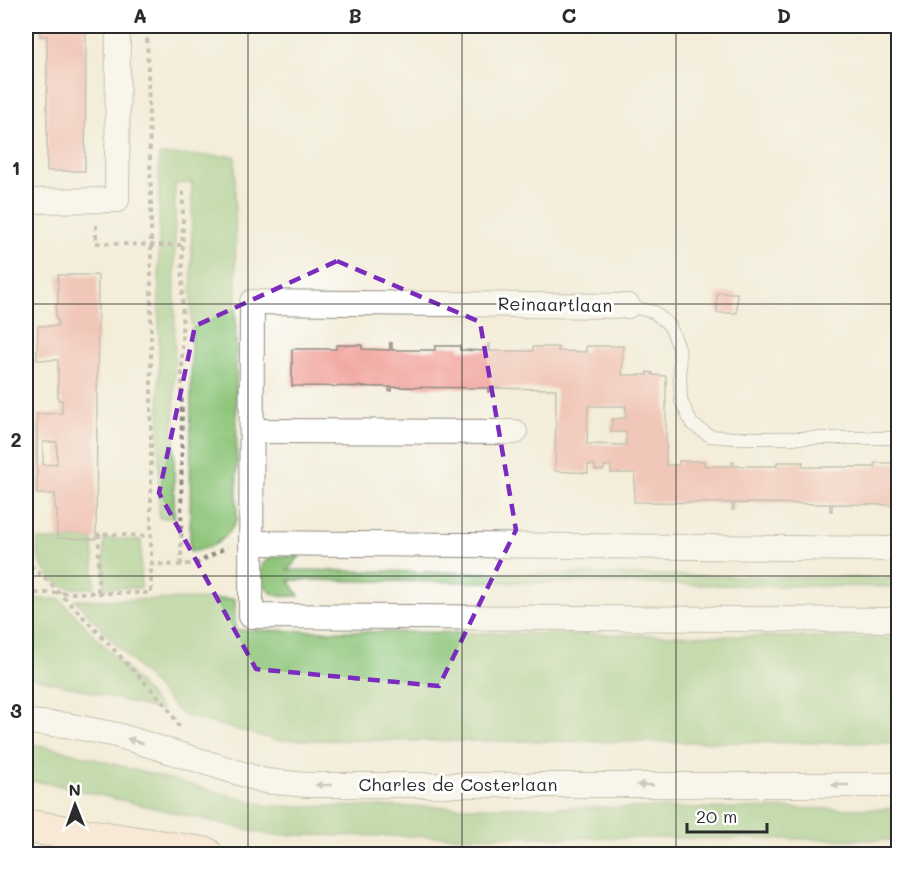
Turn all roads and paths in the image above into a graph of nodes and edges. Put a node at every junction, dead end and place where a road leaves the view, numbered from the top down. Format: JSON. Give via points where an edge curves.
{"nodes":[{"id":1,"x":118,"y":26,"type":"edge"},
{"id":2,"x":147,"y":31,"type":"dead end"},
{"id":3,"x":183,"y":189,"type":"dead end"},
{"id":4,"x":106,"y":200,"type":"junction"},
{"id":5,"x":26,"y":201,"type":"edge"},
{"id":6,"x":150,"y":245,"type":"junction"},
{"id":7,"x":183,"y":245,"type":"junction"},
{"id":8,"x":628,"y":306,"type":"joint"},
{"id":9,"x":252,"y":431,"type":"junction"},
{"id":10,"x":515,"y":432,"type":"dead end"},
{"id":11,"x":898,"y":438,"type":"edge"},
{"id":12,"x":150,"y":536,"type":"junction"},
{"id":13,"x":251,"y":543,"type":"junction"},
{"id":14,"x":898,"y":549,"type":"edge"},
{"id":15,"x":26,"y":558,"type":"edge"},
{"id":16,"x":150,"y":564,"type":"junction"},
{"id":17,"x":181,"y":565,"type":"junction"},
{"id":18,"x":27,"y":566,"type":"edge"},
{"id":19,"x":60,"y":592,"type":"junction"},
{"id":20,"x":98,"y":592,"type":"junction"},
{"id":21,"x":26,"y":593,"type":"edge"},
{"id":22,"x":898,"y":620,"type":"edge"},
{"id":23,"x":26,"y":722,"type":"edge"},
{"id":24,"x":193,"y":759,"type":"junction"},
{"id":25,"x":898,"y":785,"type":"edge"},
{"id":26,"x":26,"y":826,"type":"edge"},
{"id":27,"x":206,"y":855,"type":"edge"}],
"edges":[{"from":1,"to":4,"type":"street"},
{"from":2,"to":6,"type":"path"},
{"from":3,"to":7,"type":"path"},
{"from":4,"to":5,"type":"street"},
{"from":4,"to":6,"type":"path","via":[[96,243]]},
{"from":6,"to":7,"type":"path"},
{"from":6,"to":12,"type":"path"},
{"from":7,"to":17,"type":"path"},
{"from":8,"to":9,"type":"street","name":"Reinaartlaan","via":[[252,302]]},
{"from":8,"to":11,"type":"lane","name":"Reinaartlaan","via":[[654,312],[670,326],[679,348],[681,401],[692,424],[710,436]]},
{"from":9,"to":10,"type":"street"},
{"from":9,"to":13,"type":"street","name":"Reinaartlaan"},
{"from":12,"to":16,"type":"path"},
{"from":12,"to":20,"type":"path","via":[[99,534]]},
{"from":13,"to":14,"type":"street"},
{"from":13,"to":17,"type":"path","via":[[236,543],[196,563]]},
{"from":13,"to":22,"type":"street","name":"Reinaartlaan","via":[[251,616]]},
{"from":15,"to":18,"type":"path"},
{"from":16,"to":17,"type":"path"},
{"from":16,"to":20,"type":"path","via":[[151,593]]},
{"from":18,"to":19,"type":"path"},
{"from":19,"to":20,"type":"path"},
{"from":19,"to":21,"type":"path"},
{"from":19,"to":24,"type":"path","via":[[166,707],[177,721]]},
{"from":24,"to":23,"type":"street","name":"Charles de Costerlaan","one_way":true,"via":[[117,735]]},
{"from":25,"to":24,"type":"street","name":"Charles de Costerlaan","one_way":true,"via":[[307,785],[265,781]]},
{"from":26,"to":27,"type":"main road"}]}
